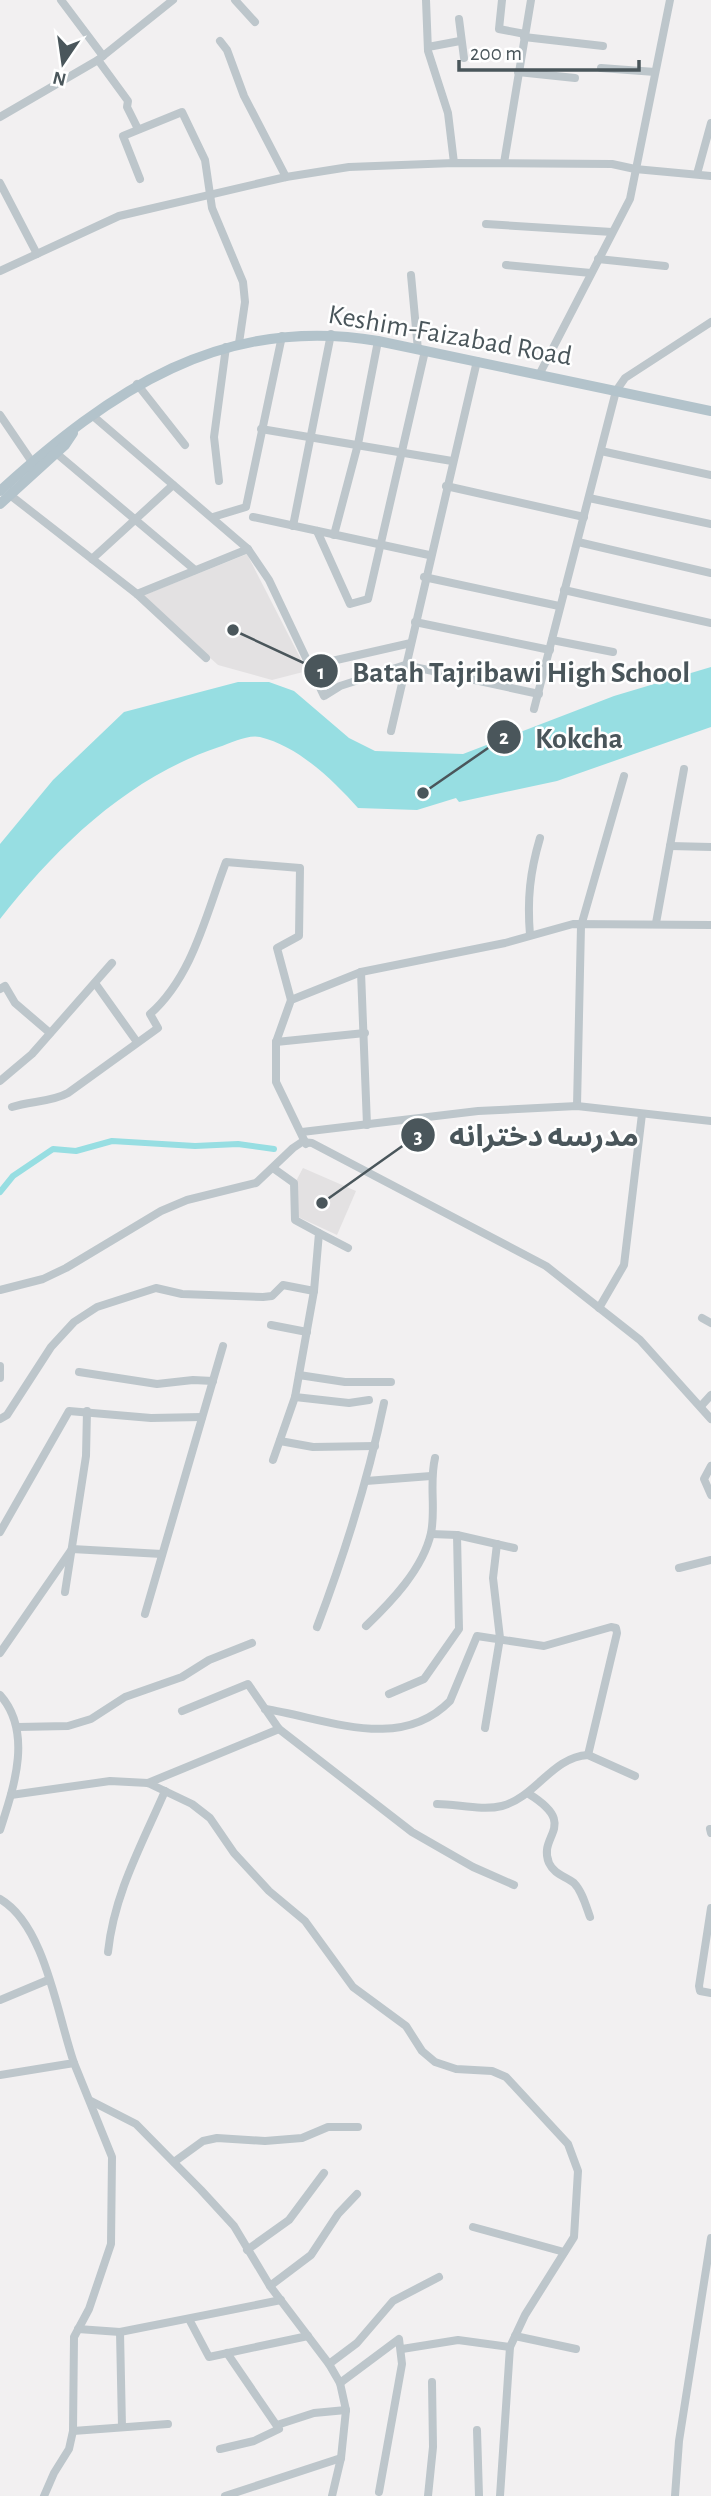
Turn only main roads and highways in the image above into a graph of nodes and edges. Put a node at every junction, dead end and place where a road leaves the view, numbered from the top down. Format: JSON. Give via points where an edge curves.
{"nodes":[{"id":1,"x":711,"y":411,"type":"edge"},
{"id":2,"x":75,"y":430,"type":"junction"},
{"id":3,"x":5,"y":493,"type":"edge"},
{"id":4,"x":0,"y":504,"type":"edge"}],
"edges":[{"from":1,"to":2,"type":"main road","name":"Keshim-Faizabad Road","via":[[331,334],[239,343],[177,363],[137,384]]},
{"from":2,"to":3,"type":"main road","via":[[56,453]]},
{"from":2,"to":3,"type":"main road","via":[[32,462]]},
{"from":3,"to":4,"type":"main road"}]}
